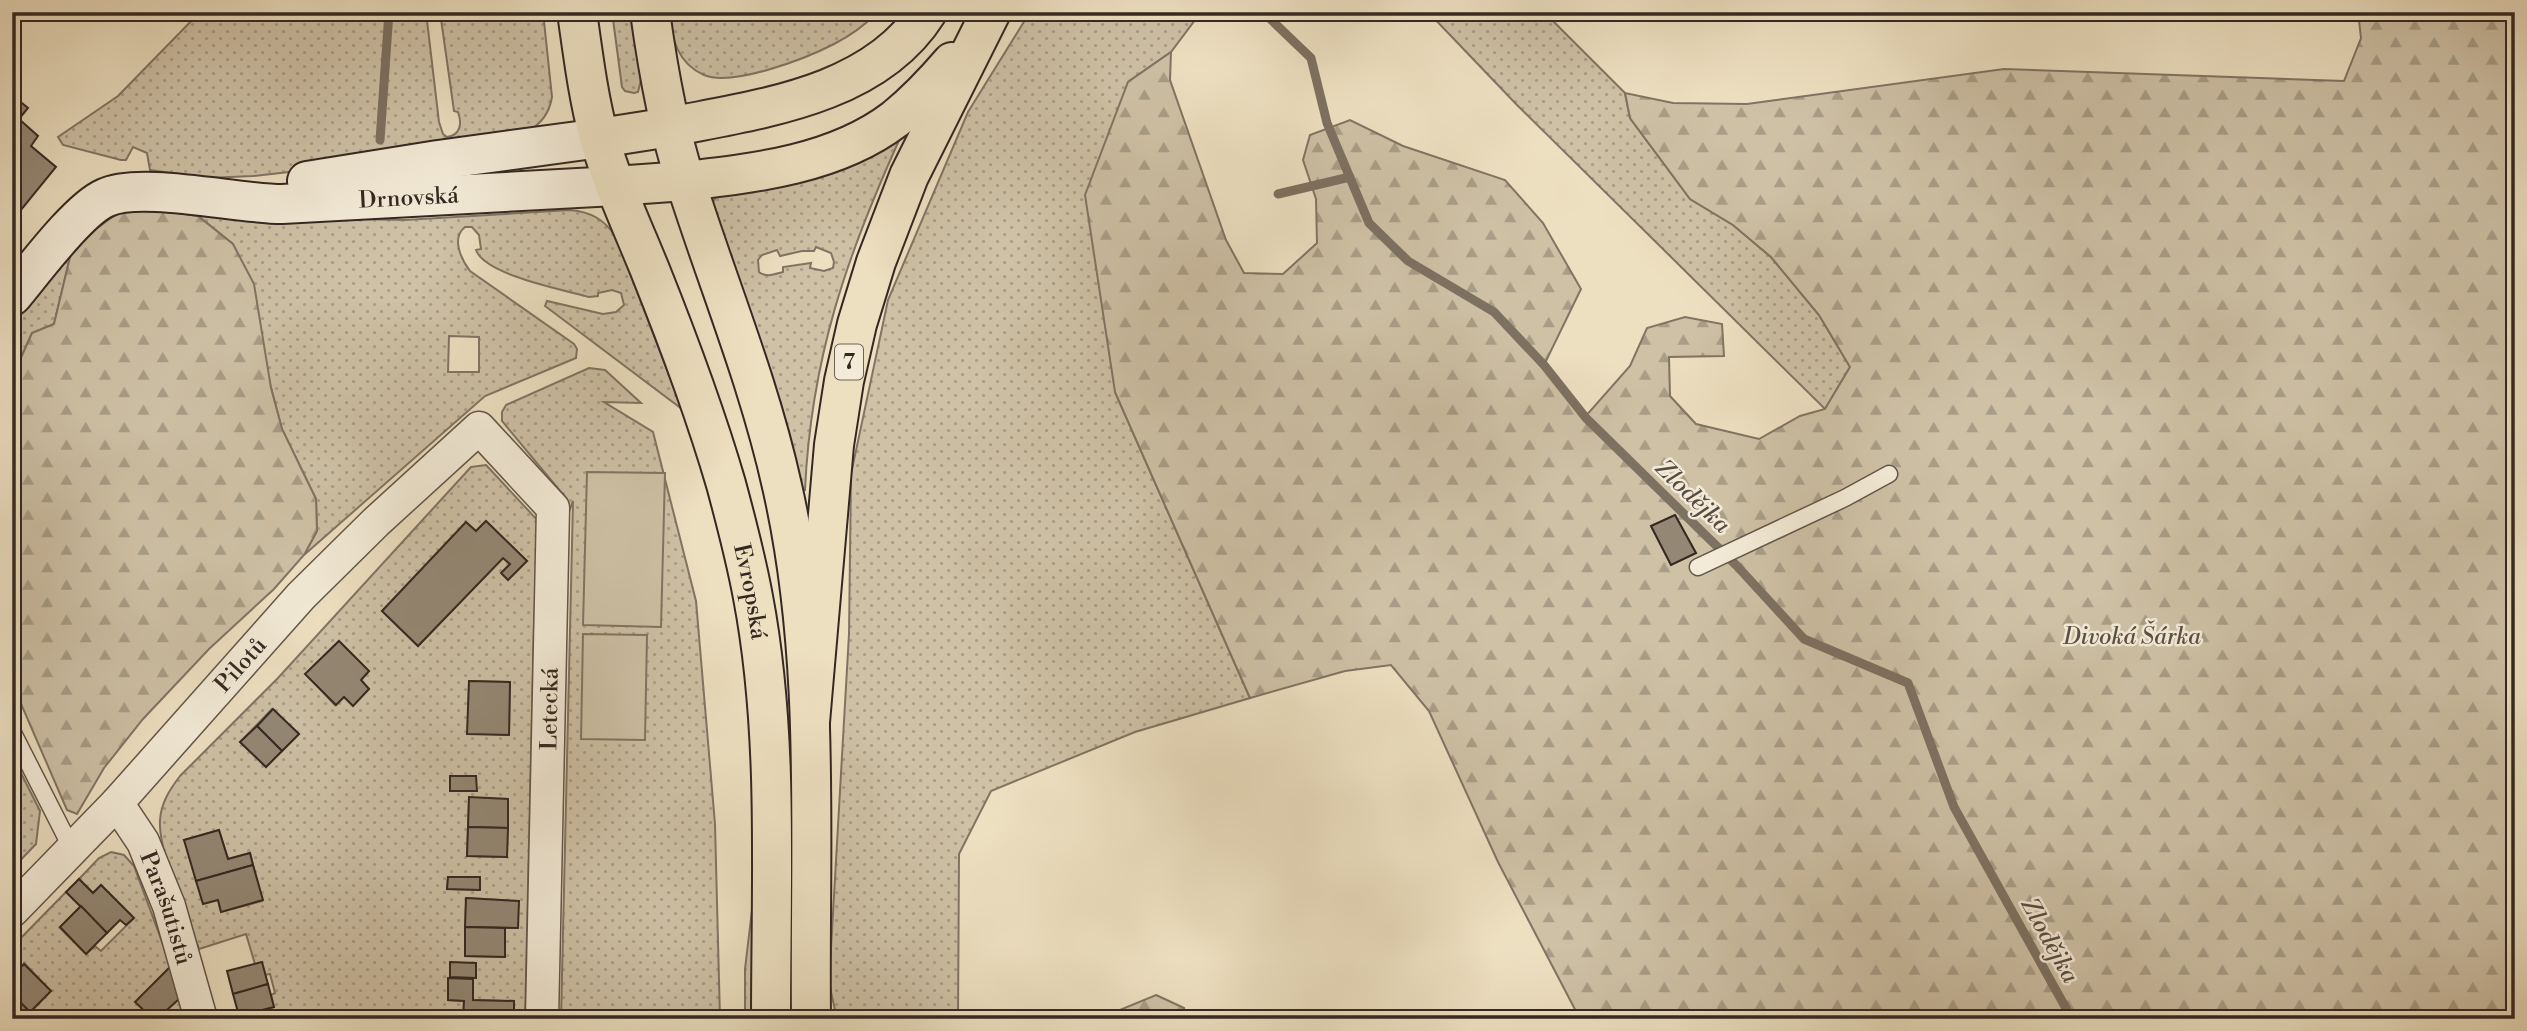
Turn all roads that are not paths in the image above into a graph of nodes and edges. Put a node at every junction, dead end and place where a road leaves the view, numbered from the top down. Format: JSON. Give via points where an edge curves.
{"nodes":[{"id":1,"x":578,"y":12,"type":"edge"},
{"id":2,"x":650,"y":12,"type":"edge"},
{"id":3,"x":927,"y":12,"type":"edge"},
{"id":4,"x":986,"y":19,"type":"edge"},
{"id":5,"x":670,"y":127,"type":"junction"},
{"id":6,"x":600,"y":138,"type":"junction"},
{"id":7,"x":685,"y":181,"type":"junction"},
{"id":8,"x":615,"y":186,"type":"junction"},
{"id":9,"x":201,"y":197,"type":"junction"},
{"id":10,"x":12,"y":296,"type":"edge"},
{"id":11,"x":479,"y":428,"type":"joint"},
{"id":12,"x":1889,"y":474,"type":"dead end"},
{"id":13,"x":1704,"y":564,"type":"dead end"},
{"id":14,"x":810,"y":722,"type":"junction"},
{"id":15,"x":12,"y":731,"type":"edge"},
{"id":16,"x":117,"y":803,"type":"junction"},
{"id":17,"x":72,"y":849,"type":"junction"},
{"id":18,"x":12,"y":911,"type":"edge"},
{"id":19,"x":201,"y":1019,"type":"edge"},
{"id":20,"x":542,"y":1019,"type":"edge"},
{"id":21,"x":771,"y":1019,"type":"edge"},
{"id":22,"x":811,"y":1019,"type":"edge"}],
"edges":[{"from":1,"to":6,"type":"main road","name":"Evropská","via":[[586,79]]},
{"from":2,"to":5,"type":"main road","name":"Evropská"},
{"from":3,"to":5,"type":"main road","via":[[893,50],[843,81],[792,100]]},
{"from":4,"to":7,"type":"main road","via":[[932,85],[875,132],[778,168]]},
{"from":4,"to":14,"type":"main road","number":"7","via":[[909,176],[857,324],[834,445]]},
{"from":5,"to":6,"type":"main road"},
{"from":5,"to":7,"type":"main road","name":"Evropská"},
{"from":6,"to":8,"type":"main road","name":"Evropská"},
{"from":6,"to":9,"type":"main road","name":"Drnovská"},
{"from":7,"to":8,"type":"main road"},
{"from":7,"to":14,"type":"main road","name":"Evropská","via":[[760,404],[782,486],[800,596]]},
{"from":8,"to":9,"type":"main road","name":"Drnovská","via":[[282,204]]},
{"from":8,"to":21,"type":"main road","name":"Evropská","via":[[700,405],[753,598],[770,762]]},
{"from":9,"to":10,"type":"main road","name":"Drnovská","via":[[136,191],[104,198],[63,236]]},
{"from":11,"to":16,"type":"street","name":"Pilotů","via":[[301,596]]},
{"from":11,"to":20,"type":"street","name":"Letecká","via":[[553,508]]},
{"from":12,"to":13,"type":"lane"},
{"from":14,"to":22,"type":"main road","name":"Evropská","number":"7"},
{"from":15,"to":17,"type":"lane"},
{"from":16,"to":17,"type":"street","name":"Pilotů"},
{"from":16,"to":19,"type":"street","name":"Parašutistů","via":[[143,842],[169,906]]},
{"from":17,"to":18,"type":"street","name":"Pilotů"}]}
